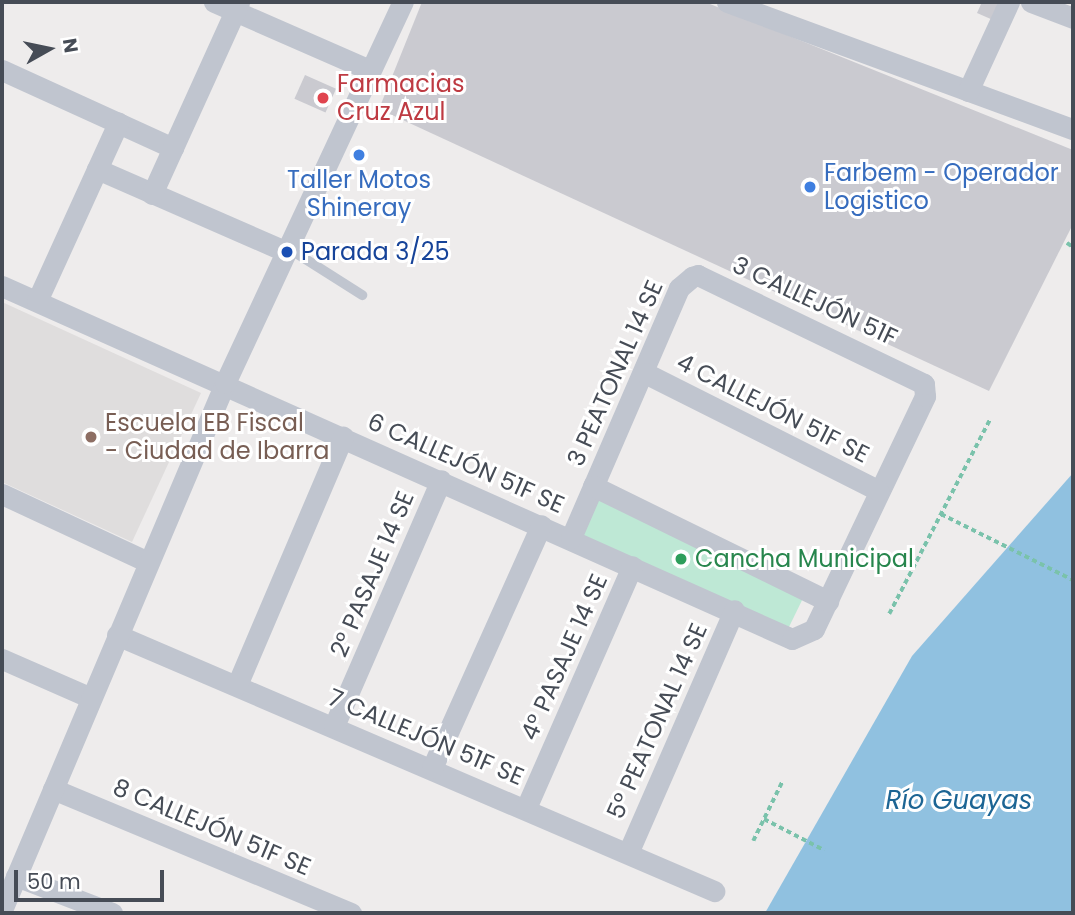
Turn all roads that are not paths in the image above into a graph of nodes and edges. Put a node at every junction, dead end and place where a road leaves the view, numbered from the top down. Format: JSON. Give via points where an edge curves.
{"nodes":[{"id":1,"x":214,"y":2,"type":"edge"},
{"id":2,"x":403,"y":2,"type":"edge"},
{"id":3,"x":727,"y":2,"type":"edge"},
{"id":4,"x":1009,"y":2,"type":"edge"},
{"id":5,"x":1031,"y":2,"type":"edge"},
{"id":6,"x":237,"y":6,"type":"edge"},
{"id":7,"x":1073,"y":18,"type":"edge"},
{"id":8,"x":2,"y":70,"type":"edge"},
{"id":9,"x":370,"y":70,"type":"junction"},
{"id":10,"x":968,"y":92,"type":"junction"},
{"id":11,"x":118,"y":123,"type":"junction"},
{"id":12,"x":1073,"y":130,"type":"edge"},
{"id":13,"x":173,"y":148,"type":"junction"},
{"id":14,"x":97,"y":169,"type":"junction"},
{"id":15,"x":152,"y":194,"type":"junction"},
{"id":16,"x":288,"y":250,"type":"junction"},
{"id":17,"x":698,"y":275,"type":"joint"},
{"id":18,"x":2,"y":286,"type":"edge"},
{"id":19,"x":362,"y":295,"type":"dead end"},
{"id":20,"x":37,"y":301,"type":"junction"},
{"id":21,"x":645,"y":373,"type":"junction"},
{"id":22,"x":225,"y":383,"type":"junction"},
{"id":23,"x":343,"y":437,"type":"junction"},
{"id":24,"x":441,"y":480,"type":"junction"},
{"id":25,"x":593,"y":486,"type":"junction"},
{"id":26,"x":878,"y":490,"type":"junction"},
{"id":27,"x":2,"y":494,"type":"edge"},
{"id":28,"x":541,"y":525,"type":"junction"},
{"id":29,"x":571,"y":538,"type":"junction"},
{"id":30,"x":148,"y":562,"type":"junction"},
{"id":31,"x":632,"y":565,"type":"junction"},
{"id":32,"x":828,"y":601,"type":"junction"},
{"id":33,"x":734,"y":610,"type":"junction"},
{"id":34,"x":117,"y":635,"type":"junction"},
{"id":35,"x":2,"y":659,"type":"edge"},
{"id":36,"x":237,"y":685,"type":"junction"},
{"id":37,"x":91,"y":698,"type":"junction"},
{"id":38,"x":334,"y":726,"type":"junction"},
{"id":39,"x":432,"y":768,"type":"junction"},
{"id":40,"x":53,"y":789,"type":"junction"},
{"id":41,"x":526,"y":808,"type":"junction"},
{"id":42,"x":628,"y":853,"type":"junction"},
{"id":43,"x":16,"y":876,"type":"junction"},
{"id":44,"x":714,"y":891,"type":"dead end"},
{"id":45,"x":2,"y":910,"type":"edge"},
{"id":46,"x":112,"y":913,"type":"edge"},
{"id":47,"x":351,"y":913,"type":"edge"}],
"edges":[{"from":1,"to":6,"type":"street"},
{"from":2,"to":9,"type":"street"},
{"from":3,"to":10,"type":"street"},
{"from":4,"to":10,"type":"street"},
{"from":5,"to":7,"type":"street"},
{"from":6,"to":9,"type":"street"},
{"from":6,"to":13,"type":"street"},
{"from":8,"to":11,"type":"street"},
{"from":9,"to":16,"type":"street"},
{"from":10,"to":12,"type":"street"},
{"from":11,"to":13,"type":"street"},
{"from":11,"to":14,"type":"street"},
{"from":13,"to":15,"type":"street"},
{"from":14,"to":15,"type":"street"},
{"from":14,"to":20,"type":"street"},
{"from":15,"to":16,"type":"street"},
{"from":16,"to":19,"type":"lane"},
{"from":16,"to":22,"type":"street"},
{"from":17,"to":21,"type":"street","name":"3 PEATONAL 14 SE","via":[[679,288]]},
{"from":17,"to":26,"type":"street","name":"3 CALLEJÓN 51F","via":[[924,384],[925,396]]},
{"from":18,"to":20,"type":"street","name":"6 CALLEJÓN 51F SE"},
{"from":20,"to":22,"type":"street","name":"6 CALLEJÓN 51F SE"},
{"from":21,"to":25,"type":"street","name":"3 PEATONAL 14 SE"},
{"from":21,"to":26,"type":"street","name":"4 CALLEJÓN 51F SE"},
{"from":22,"to":23,"type":"street","name":"6 CALLEJÓN 51F SE"},
{"from":22,"to":30,"type":"street"},
{"from":23,"to":24,"type":"street","name":"6 CALLEJÓN 51F SE"},
{"from":23,"to":36,"type":"street"},
{"from":24,"to":28,"type":"street","name":"6 CALLEJÓN 51F SE"},
{"from":24,"to":38,"type":"street","name":"2° PASAJE 14 SE"},
{"from":25,"to":29,"type":"street","name":"3 PEATONAL 14 SE"},
{"from":25,"to":32,"type":"street"},
{"from":26,"to":32,"type":"street"},
{"from":27,"to":30,"type":"street"},
{"from":28,"to":29,"type":"street","name":"6 CALLEJÓN 51F SE"},
{"from":28,"to":39,"type":"street"},
{"from":29,"to":31,"type":"street","name":"6 CALLEJÓN 51F SE"},
{"from":30,"to":34,"type":"street"},
{"from":31,"to":33,"type":"street","name":"6 CALLEJÓN 51F SE"},
{"from":31,"to":41,"type":"street","name":"4° PASAJE 14 SE"},
{"from":32,"to":33,"type":"street","name":"6 CALLEJÓN 51F SE","via":[[814,629],[792,639]]},
{"from":33,"to":42,"type":"street","name":"5° PEATONAL 14 SE"},
{"from":34,"to":36,"type":"street","name":"7 CALLEJÓN 51F SE"},
{"from":34,"to":37,"type":"street"},
{"from":35,"to":37,"type":"street"},
{"from":36,"to":38,"type":"street","name":"7 CALLEJÓN 51F SE"},
{"from":37,"to":40,"type":"street"},
{"from":38,"to":39,"type":"street","name":"7 CALLEJÓN 51F SE"},
{"from":39,"to":41,"type":"street","name":"7 CALLEJÓN 51F SE"},
{"from":40,"to":43,"type":"street"},
{"from":40,"to":47,"type":"street","name":"8 CALLEJÓN 51F SE"},
{"from":41,"to":42,"type":"street","name":"7 CALLEJÓN 51F SE"},
{"from":42,"to":44,"type":"street","name":"7 CALLEJÓN 51F SE"},
{"from":43,"to":45,"type":"street"},
{"from":43,"to":46,"type":"street"}]}
